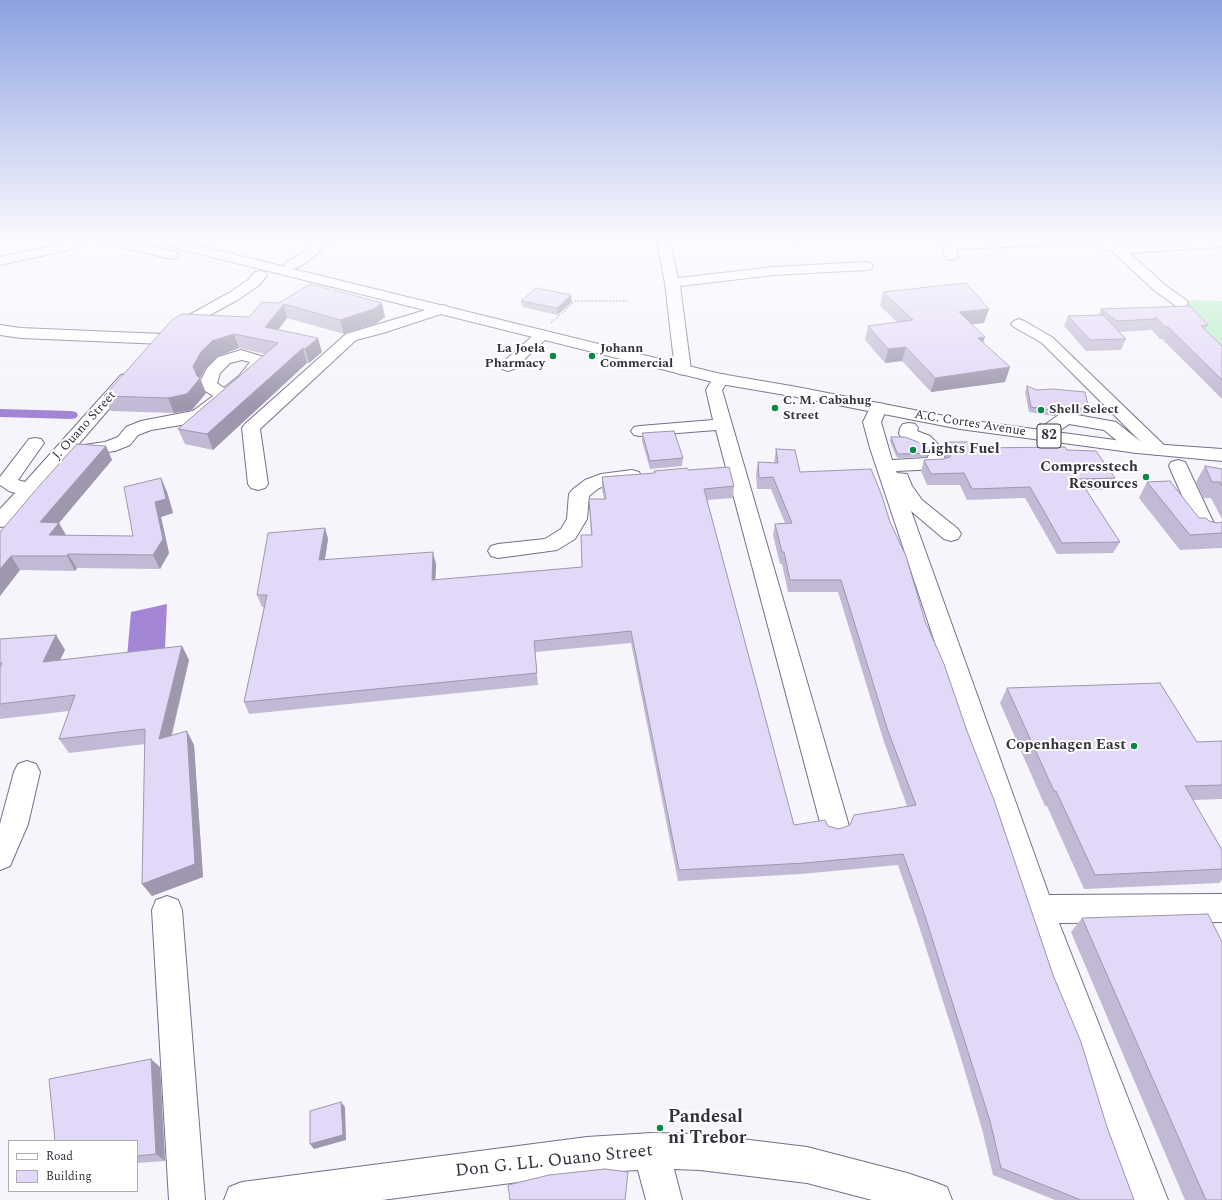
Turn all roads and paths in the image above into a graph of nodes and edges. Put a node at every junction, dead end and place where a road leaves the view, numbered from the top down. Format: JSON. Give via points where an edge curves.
{"nodes":[{"id":1,"x":234,"y":294,"type":"edge"},
{"id":2,"x":346,"y":294,"type":"edge"},
{"id":3,"x":380,"y":294,"type":"edge"},
{"id":4,"x":401,"y":294,"type":"edge"},
{"id":5,"x":673,"y":294,"type":"edge"},
{"id":6,"x":1168,"y":294,"type":"edge"},
{"id":7,"x":630,"y":301,"type":"dead end"},
{"id":8,"x":412,"y":302,"type":"junction"},
{"id":9,"x":1181,"y":303,"type":"dead end"},
{"id":10,"x":442,"y":309,"type":"junction"},
{"id":11,"x":1019,"y":324,"type":"dead end"},
{"id":12,"x":0,"y":330,"type":"edge"},
{"id":13,"x":545,"y":330,"type":"junction"},
{"id":14,"x":163,"y":339,"type":"junction"},
{"id":15,"x":640,"y":360,"type":"junction"},
{"id":16,"x":508,"y":366,"type":"dead end"},
{"id":17,"x":683,"y":370,"type":"junction"},
{"id":18,"x":721,"y":379,"type":"junction"},
{"id":19,"x":223,"y":396,"type":"edge"},
{"id":20,"x":875,"y":420,"type":"junction"},
{"id":21,"x":724,"y":424,"type":"junction"},
{"id":22,"x":909,"y":428,"type":"junction"},
{"id":23,"x":640,"y":431,"type":"dead end"},
{"id":24,"x":35,"y":443,"type":"dead end"},
{"id":25,"x":1159,"y":450,"type":"junction"},
{"id":26,"x":64,"y":451,"type":"junction"},
{"id":27,"x":1222,"y":455,"type":"edge"},
{"id":28,"x":895,"y":465,"type":"junction"},
{"id":29,"x":1178,"y":466,"type":"junction"},
{"id":30,"x":1222,"y":470,"type":"edge"},
{"id":31,"x":652,"y":475,"type":"edge"},
{"id":32,"x":258,"y":484,"type":"dead end"},
{"id":33,"x":29,"y":488,"type":"junction"},
{"id":34,"x":0,"y":521,"type":"edge"},
{"id":35,"x":1207,"y":530,"type":"edge"},
{"id":36,"x":951,"y":534,"type":"dead end"},
{"id":37,"x":498,"y":552,"type":"dead end"},
{"id":38,"x":27,"y":772,"type":"dead end"},
{"id":39,"x":835,"y":826,"type":"edge"},
{"id":40,"x":0,"y":857,"type":"edge"},
{"id":41,"x":1039,"y":909,"type":"junction"},
{"id":42,"x":167,"y":910,"type":"dead end"},
{"id":43,"x":1213,"y":917,"type":"edge"},
{"id":44,"x":651,"y":1151,"type":"junction"},
{"id":45,"x":187,"y":1200,"type":"edge"},
{"id":46,"x":242,"y":1200,"type":"edge"},
{"id":47,"x":664,"y":1200,"type":"edge"},
{"id":48,"x":934,"y":1200,"type":"edge"},
{"id":49,"x":1150,"y":1200,"type":"edge"}],
"edges":[{"from":1,"to":14,"type":"main road","name":"J. Ouano Street","via":[[171,330]]},
{"from":2,"to":8,"type":"main road","via":[[386,304]]},
{"from":3,"to":8,"type":"main road","name":"A.C. Cortes Avenue","number":"82"},
{"from":4,"to":15,"type":"main road","via":[[633,351]]},
{"from":5,"to":17,"type":"main road"},
{"from":6,"to":9,"type":"main road"},
{"from":7,"to":13,"type":"path","via":[[575,302]]},
{"from":8,"to":10,"type":"main road","name":"A.C. Cortes Avenue","number":"82"},
{"from":10,"to":13,"type":"main road","name":"A.C. Cortes Avenue","number":"82"},
{"from":10,"to":32,"type":"main road","via":[[351,337],[251,428]]},
{"from":11,"to":25,"type":"main road","via":[[1047,340]]},
{"from":12,"to":14,"type":"main road"},
{"from":13,"to":15,"type":"main road","name":"A.C. Cortes Avenue","number":"82"},
{"from":13,"to":16,"type":"main road"},
{"from":14,"to":26,"type":"main road","name":"J. Ouano Street"},
{"from":15,"to":17,"type":"main road","name":"A.C. Cortes Avenue","number":"82"},
{"from":17,"to":18,"type":"main road","name":"A.C. Cortes Avenue","number":"82"},
{"from":18,"to":20,"type":"main road","name":"A.C. Cortes Avenue","number":"82","via":[[791,403]]},
{"from":18,"to":21,"type":"main road","via":[[714,390]]},
{"from":19,"to":26,"type":"main road","via":[[199,415],[147,425],[132,431],[124,441],[109,447]]},
{"from":20,"to":22,"type":"main road","name":"A.C. Cortes Avenue","number":"82"},
{"from":20,"to":25,"type":"main road","name":"A.C. Cortes Avenue","number":"82","via":[[960,424],[1042,435],[1066,418],[1110,426],[1137,448]]},
{"from":20,"to":28,"type":"main road"},
{"from":20,"to":41,"type":"main road","via":[[879,448]]},
{"from":21,"to":23,"type":"main road"},
{"from":21,"to":39,"type":"main road","via":[[729,470]]},
{"from":22,"to":28,"type":"main road","via":[[908,434],[924,440],[940,463]]},
{"from":22,"to":29,"type":"main road","name":"A.C. Cortes Avenue","number":"82","via":[[1039,450]]},
{"from":24,"to":33,"type":"main road","via":[[7,481],[16,487]]},
{"from":25,"to":27,"type":"main road"},
{"from":26,"to":33,"type":"main road","name":"J. Ouano Street"},
{"from":28,"to":36,"type":"main road","via":[[903,487],[915,504]]},
{"from":29,"to":30,"type":"main road","name":"A.C. Cortes Avenue","number":"82"},
{"from":29,"to":35,"type":"main road"},
{"from":31,"to":37,"type":"main road","via":[[608,478],[592,484],[579,494],[577,520],[568,534],[550,544]]},
{"from":33,"to":34,"type":"main road","name":"J. Ouano Street"},
{"from":38,"to":40,"type":"main road","via":[[14,824]]},
{"from":41,"to":43,"type":"main road"},
{"from":41,"to":49,"type":"main road"},
{"from":42,"to":45,"type":"main road"},
{"from":44,"to":46,"type":"main road","name":"Don G. LL. Ouano Street","via":[[587,1155]]},
{"from":44,"to":47,"type":"main road"},
{"from":44,"to":48,"type":"main road","name":"Don G. LL. Ouano Street","via":[[700,1152],[807,1165]]}]}
